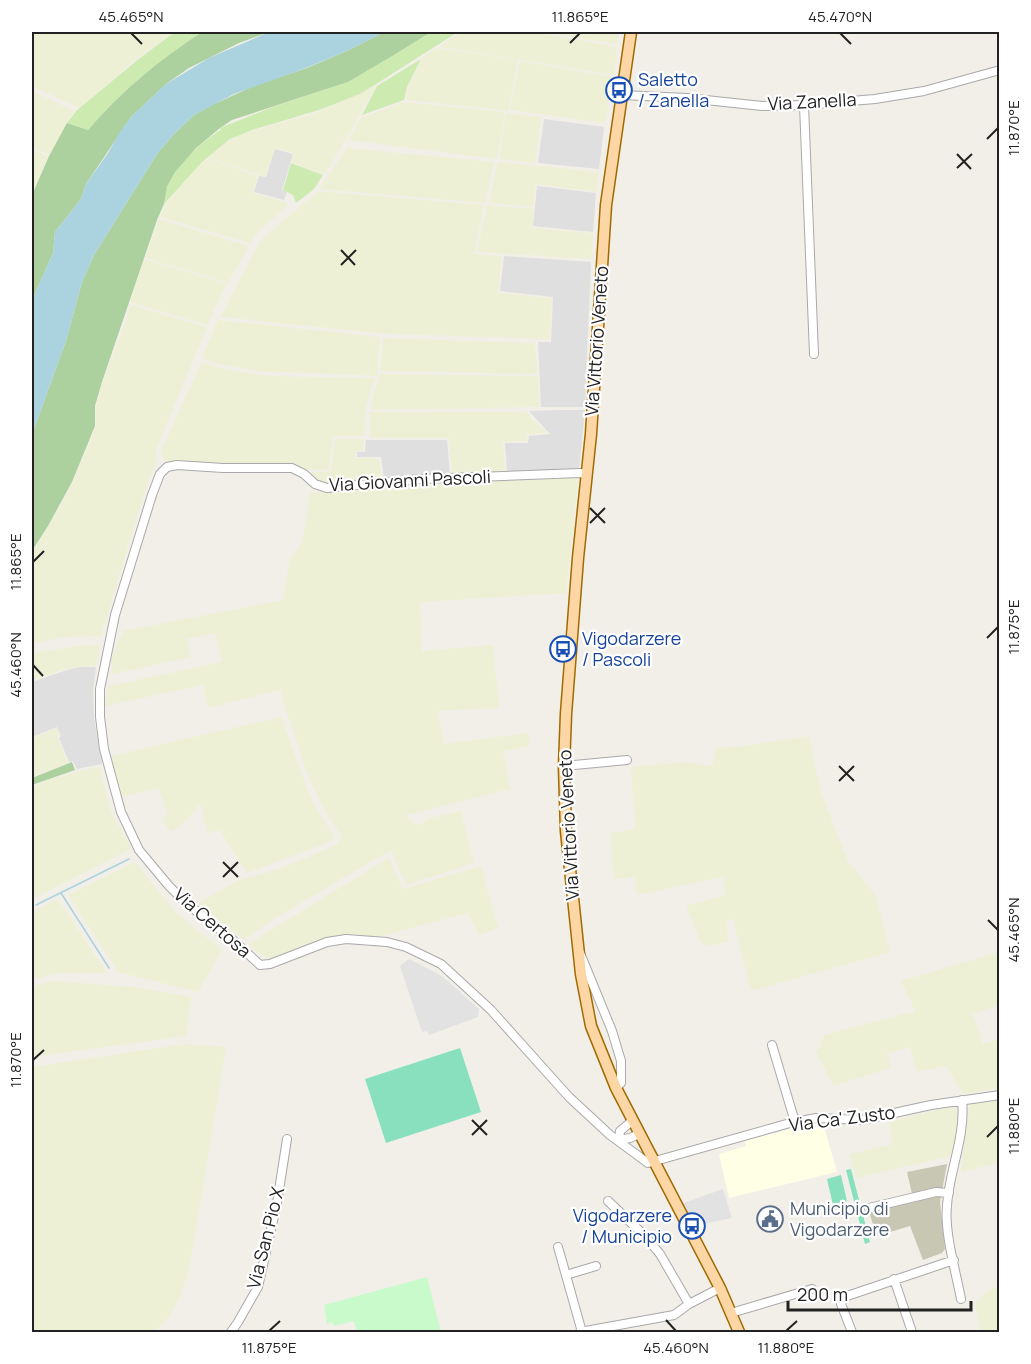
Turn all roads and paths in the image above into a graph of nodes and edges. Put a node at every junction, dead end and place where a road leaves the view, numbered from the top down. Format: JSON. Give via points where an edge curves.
{"nodes":[{"id":1,"x":631,"y":32,"type":"edge"},
{"id":2,"x":999,"y":70,"type":"edge"},
{"id":3,"x":622,"y":95,"type":"junction"},
{"id":4,"x":804,"y":105,"type":"junction"},
{"id":5,"x":814,"y":354,"type":"dead end"},
{"id":6,"x":167,"y":467,"type":"joint"},
{"id":7,"x":587,"y":474,"type":"junction"},
{"id":8,"x":627,"y":760,"type":"dead end"},
{"id":9,"x":564,"y":766,"type":"junction"},
{"id":10,"x":578,"y":950,"type":"junction"},
{"id":11,"x":772,"y":1045,"type":"dead end"},
{"id":12,"x":616,"y":1088,"type":"junction"},
{"id":13,"x":999,"y":1095,"type":"edge"},
{"id":14,"x":962,"y":1100,"type":"junction"},
{"id":15,"x":632,"y":1121,"type":"junction"},
{"id":16,"x":795,"y":1122,"type":"junction"},
{"id":17,"x":641,"y":1137,"type":"junction"},
{"id":18,"x":287,"y":1139,"type":"dead end"},
{"id":19,"x":621,"y":1142,"type":"junction"},
{"id":20,"x":653,"y":1162,"type":"junction"},
{"id":21,"x":949,"y":1193,"type":"junction"},
{"id":22,"x":608,"y":1202,"type":"dead end"},
{"id":23,"x":869,"y":1208,"type":"dead end"},
{"id":24,"x":558,"y":1247,"type":"dead end"},
{"id":25,"x":954,"y":1260,"type":"junction"},
{"id":26,"x":596,"y":1266,"type":"dead end"},
{"id":27,"x":566,"y":1275,"type":"junction"},
{"id":28,"x":894,"y":1279,"type":"junction"},
{"id":29,"x":720,"y":1288,"type":"junction"},
{"id":30,"x":812,"y":1289,"type":"dead end"},
{"id":31,"x":961,"y":1299,"type":"dead end"},
{"id":32,"x":689,"y":1304,"type":"junction"},
{"id":33,"x":731,"y":1313,"type":"junction"},
{"id":34,"x":231,"y":1332,"type":"edge"},
{"id":35,"x":581,"y":1332,"type":"edge"},
{"id":36,"x":739,"y":1332,"type":"edge"},
{"id":37,"x":852,"y":1332,"type":"edge"},
{"id":38,"x":912,"y":1332,"type":"edge"}],
"edges":[{"from":1,"to":3,"type":"main road","name":"Via Vittorio Veneto"},
{"from":2,"to":4,"type":"street","name":"Via Zanella","via":[[924,91]]},
{"from":3,"to":4,"type":"street","name":"Via Zanella","via":[[762,106]]},
{"from":3,"to":7,"type":"main road","name":"Via Vittorio Veneto","via":[[606,205]]},
{"from":4,"to":5,"type":"street"},
{"from":6,"to":7,"type":"street","name":"Via Giovanni Pascoli","via":[[292,468],[327,488],[432,478]]},
{"from":6,"to":19,"type":"street","name":"Via Certosa","via":[[152,495],[115,615],[100,689],[104,749],[121,812],[139,850],[185,902],[260,964],[346,939],[387,942],[441,964],[491,1010],[569,1097]]},
{"from":7,"to":9,"type":"main road","name":"Via Vittorio Veneto"},
{"from":8,"to":9,"type":"street"},
{"from":9,"to":10,"type":"main road","name":"Via Vittorio Veneto"},
{"from":10,"to":12,"type":"main road","name":"Via Vittorio Veneto","via":[[591,1026]]},
{"from":10,"to":12,"type":"street","via":[[621,1061],[621,1083]]},
{"from":11,"to":16,"type":"street"},
{"from":12,"to":15,"type":"main road","name":"Via Vittorio Veneto"},
{"from":13,"to":14,"type":"street","name":"Via Ca' Zusto"},
{"from":14,"to":16,"type":"street","name":"Via Ca' Zusto","via":[[862,1120],[816,1118]]},
{"from":14,"to":21,"type":"street"},
{"from":15,"to":17,"type":"main road","name":"Via Vittorio Veneto"},
{"from":15,"to":19,"type":"street","via":[[620,1131]]},
{"from":16,"to":20,"type":"street","name":"Via Ca' Zusto"},
{"from":17,"to":19,"type":"street"},
{"from":17,"to":20,"type":"main road","name":"Via Vittorio Veneto"},
{"from":18,"to":34,"type":"street","name":"Via San Pio X","via":[[258,1287]]},
{"from":19,"to":20,"type":"street","name":"Via Certosa","via":[[645,1161]]},
{"from":20,"to":29,"type":"main road","name":"Via Vittorio Veneto"},
{"from":21,"to":23,"type":"street","via":[[936,1192]]},
{"from":21,"to":25,"type":"street","via":[[946,1215]]},
{"from":22,"to":32,"type":"street","via":[[660,1254]]},
{"from":24,"to":27,"type":"street"},
{"from":25,"to":28,"type":"street"},
{"from":25,"to":31,"type":"street"},
{"from":26,"to":27,"type":"street"},
{"from":27,"to":35,"type":"street"},
{"from":28,"to":37,"type":"street","via":[[844,1297],[841,1304]]},
{"from":28,"to":38,"type":"street"},
{"from":29,"to":32,"type":"street"},
{"from":29,"to":33,"type":"main road","name":"Via Vittorio Veneto"},
{"from":30,"to":33,"type":"street"},
{"from":32,"to":35,"type":"street","via":[[674,1315]]},
{"from":33,"to":36,"type":"main road","name":"Via Vittorio Veneto"}]}
